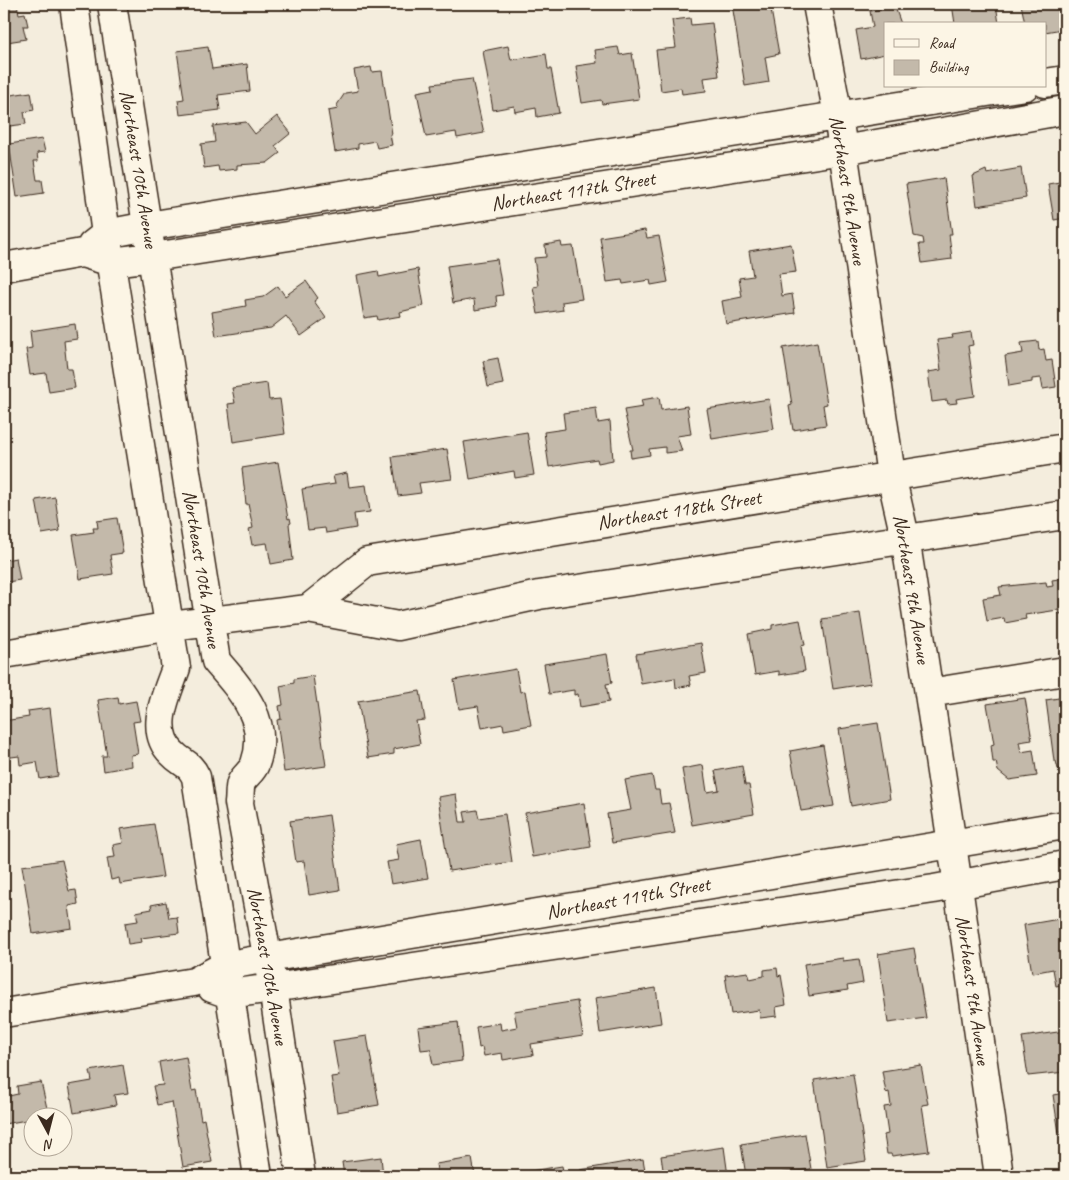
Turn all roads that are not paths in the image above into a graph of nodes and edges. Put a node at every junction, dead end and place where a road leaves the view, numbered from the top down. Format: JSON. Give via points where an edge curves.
{"nodes":[{"id":1,"x":74,"y":4,"type":"edge"},
{"id":2,"x":112,"y":4,"type":"edge"},
{"id":3,"x":817,"y":4,"type":"edge"},
{"id":4,"x":1065,"y":80,"type":"edge"},
{"id":5,"x":1046,"y":83,"type":"edge"},
{"id":6,"x":1013,"y":88,"type":"edge"},
{"id":7,"x":1065,"y":110,"type":"edge"},
{"id":8,"x":838,"y":116,"type":"junction"},
{"id":9,"x":843,"y":150,"type":"junction"},
{"id":10,"x":148,"y":226,"type":"junction"},
{"id":11,"x":106,"y":234,"type":"junction"},
{"id":12,"x":82,"y":253,"type":"junction"},
{"id":13,"x":153,"y":257,"type":"junction"},
{"id":14,"x":111,"y":262,"type":"junction"},
{"id":15,"x":4,"y":267,"type":"edge"},
{"id":16,"x":1065,"y":448,"type":"edge"},
{"id":17,"x":891,"y":475,"type":"junction"},
{"id":18,"x":1065,"y":514,"type":"edge"},
{"id":19,"x":905,"y":537,"type":"junction"},
{"id":20,"x":308,"y":609,"type":"junction"},
{"id":21,"x":210,"y":621,"type":"junction"},
{"id":22,"x":171,"y":626,"type":"junction"},
{"id":23,"x":4,"y":654,"type":"edge"},
{"id":24,"x":1065,"y":672,"type":"edge"},
{"id":25,"x":929,"y":693,"type":"junction"},
{"id":26,"x":1065,"y":825,"type":"edge"},
{"id":27,"x":952,"y":844,"type":"junction"},
{"id":28,"x":1065,"y":865,"type":"edge"},
{"id":29,"x":958,"y":885,"type":"junction"},
{"id":30,"x":268,"y":958,"type":"junction"},
{"id":31,"x":224,"y":966,"type":"junction"},
{"id":32,"x":194,"y":982,"type":"junction"},
{"id":33,"x":273,"y":988,"type":"junction"},
{"id":34,"x":229,"y":994,"type":"junction"},
{"id":35,"x":4,"y":1013,"type":"edge"},
{"id":36,"x":258,"y":1176,"type":"edge"},
{"id":37,"x":301,"y":1176,"type":"edge"},
{"id":38,"x":999,"y":1176,"type":"edge"}],
"edges":[{"from":1,"to":11,"type":"street","name":"Northeast 10th Avenue"},
{"from":2,"to":10,"type":"street","name":"Northeast 10th Avenue"},
{"from":3,"to":8,"type":"street","name":"Northeast 9th Avenue"},
{"from":4,"to":5,"type":"street"},
{"from":6,"to":8,"type":"street","name":"Northeast 117th Street"},
{"from":7,"to":9,"type":"street","name":"Northeast 117th Street"},
{"from":8,"to":9,"type":"street","name":"Northeast 9th Avenue"},
{"from":8,"to":10,"type":"street","name":"Northeast 117th Street"},
{"from":9,"to":13,"type":"street","name":"Northeast 117th Street"},
{"from":9,"to":17,"type":"street","name":"Northeast 9th Avenue"},
{"from":10,"to":11,"type":"street","name":"Northeast 117th Street"},
{"from":10,"to":13,"type":"street","name":"Northeast 10th Avenue"},
{"from":11,"to":12,"type":"street","name":"Northeast 117th Street"},
{"from":11,"to":14,"type":"street","name":"Northeast 10th Avenue"},
{"from":12,"to":14,"type":"street","name":"Northeast 117th Street"},
{"from":12,"to":15,"type":"street","name":"Northeast 117th Street"},
{"from":13,"to":14,"type":"street","name":"Northeast 117th Street"},
{"from":13,"to":21,"type":"street","name":"Northeast 10th Avenue"},
{"from":14,"to":22,"type":"street","name":"Northeast 10th Avenue"},
{"from":16,"to":17,"type":"street","name":"Northeast 118th Street"},
{"from":17,"to":19,"type":"street","name":"Northeast 9th Avenue"},
{"from":17,"to":20,"type":"street","name":"Northeast 118th Street","via":[[367,562]]},
{"from":18,"to":19,"type":"street"},
{"from":19,"to":20,"type":"street","via":[[738,566],[539,594],[398,626]]},
{"from":19,"to":25,"type":"street","name":"Northeast 9th Avenue"},
{"from":20,"to":21,"type":"street"},
{"from":21,"to":22,"type":"street"},
{"from":21,"to":30,"type":"street","name":"Northeast 10th Avenue","via":[[216,661],[241,689],[261,735],[254,768],[241,784],[239,803]]},
{"from":22,"to":23,"type":"street"},
{"from":22,"to":31,"type":"street","name":"Northeast 10th Avenue","via":[[176,668],[162,705],[161,734],[172,754],[191,766],[196,777]]},
{"from":24,"to":25,"type":"street"},
{"from":25,"to":27,"type":"street","name":"Northeast 9th Avenue"},
{"from":26,"to":27,"type":"street","name":"Northeast 119th Street"},
{"from":27,"to":29,"type":"street","name":"Northeast 9th Avenue"},
{"from":27,"to":30,"type":"street","name":"Northeast 119th Street"},
{"from":28,"to":29,"type":"street","name":"Northeast 119th Street"},
{"from":29,"to":33,"type":"street","name":"Northeast 119th Street"},
{"from":29,"to":38,"type":"street","name":"Northeast 9th Avenue"},
{"from":30,"to":31,"type":"street","name":"Northeast 119th Street"},
{"from":30,"to":33,"type":"street","name":"Northeast 10th Avenue"},
{"from":31,"to":32,"type":"street","name":"Northeast 119th Street"},
{"from":31,"to":34,"type":"street","name":"Northeast 10th Avenue"},
{"from":32,"to":34,"type":"street","name":"Northeast 119th Street"},
{"from":32,"to":35,"type":"street","name":"Northeast 119th Street"},
{"from":33,"to":34,"type":"street","name":"Northeast 119th Street"},
{"from":33,"to":37,"type":"street","name":"Northeast 10th Avenue"},
{"from":34,"to":36,"type":"street","name":"Northeast 10th Avenue"}]}
